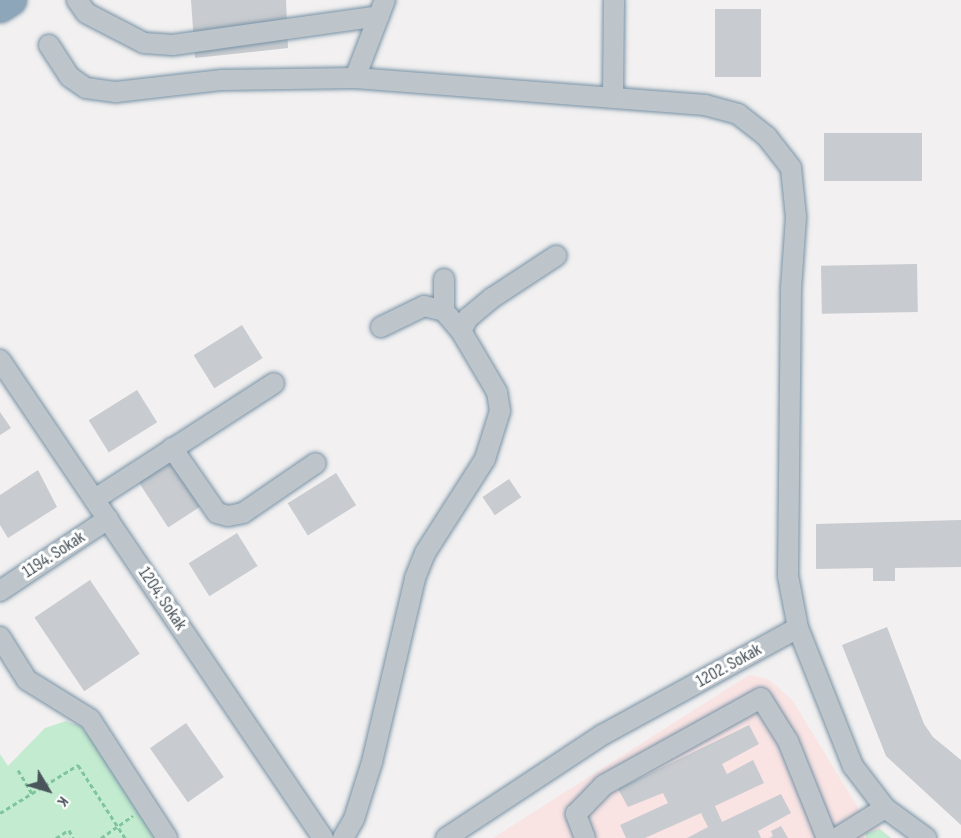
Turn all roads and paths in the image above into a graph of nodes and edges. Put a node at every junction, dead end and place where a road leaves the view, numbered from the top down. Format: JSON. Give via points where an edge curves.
{"nodes":[{"id":1,"x":11,"y":0,"type":"edge"},
{"id":2,"x":77,"y":0,"type":"edge"},
{"id":3,"x":614,"y":0,"type":"edge"},
{"id":4,"x":0,"y":8,"type":"edge"},
{"id":5,"x":382,"y":8,"type":"edge"},
{"id":6,"x":49,"y":45,"type":"dead end"},
{"id":7,"x":355,"y":78,"type":"junction"},
{"id":8,"x":613,"y":96,"type":"junction"},
{"id":9,"x":556,"y":256,"type":"dead end"},
{"id":10,"x":444,"y":279,"type":"dead end"},
{"id":11,"x":444,"y":311,"type":"junction"},
{"id":12,"x":381,"y":327,"type":"dead end"},
{"id":13,"x":461,"y":332,"type":"junction"},
{"id":14,"x":0,"y":360,"type":"edge"},
{"id":15,"x":274,"y":383,"type":"dead end"},
{"id":16,"x":172,"y":448,"type":"junction"},
{"id":17,"x":316,"y":464,"type":"dead end"},
{"id":18,"x":94,"y":499,"type":"junction"},
{"id":19,"x":108,"y":519,"type":"junction"},
{"id":20,"x":0,"y":591,"type":"edge"},
{"id":21,"x":798,"y":628,"type":"junction"},
{"id":22,"x":0,"y":637,"type":"edge"},
{"id":23,"x":18,"y":770,"type":"dead end"},
{"id":24,"x":32,"y":793,"type":"junction"},
{"id":25,"x":147,"y":807,"type":"junction"},
{"id":26,"x":885,"y":808,"type":"junction"},
{"id":27,"x":0,"y":813,"type":"edge"},
{"id":28,"x":118,"y":827,"type":"junction"},
{"id":29,"x":56,"y":838,"type":"edge"},
{"id":30,"x":73,"y":838,"type":"edge"},
{"id":31,"x":101,"y":838,"type":"edge"},
{"id":32,"x":125,"y":838,"type":"edge"},
{"id":33,"x":167,"y":838,"type":"edge"},
{"id":34,"x":323,"y":838,"type":"edge"},
{"id":35,"x":343,"y":838,"type":"edge"},
{"id":36,"x":446,"y":838,"type":"edge"},
{"id":37,"x":585,"y":838,"type":"edge"},
{"id":38,"x":827,"y":838,"type":"edge"},
{"id":39,"x":837,"y":838,"type":"edge"},
{"id":40,"x":926,"y":838,"type":"edge"}],
"edges":[{"from":1,"to":4,"type":"highway"},
{"from":2,"to":5,"type":"street","via":[[86,13],[144,43],[173,45]]},
{"from":3,"to":8,"type":"street"},
{"from":5,"to":7,"type":"street"},
{"from":6,"to":7,"type":"street","via":[[78,83],[86,88],[116,92],[222,80]]},
{"from":7,"to":8,"type":"street"},
{"from":8,"to":21,"type":"street","via":[[705,105],[738,114],[767,137],[791,168],[796,218],[791,288],[788,576]]},
{"from":9,"to":13,"type":"street","via":[[492,298],[468,318]]},
{"from":10,"to":11,"type":"street"},
{"from":11,"to":12,"type":"street","via":[[424,306]]},
{"from":11,"to":13,"type":"street"},
{"from":13,"to":35,"type":"street","via":[[497,392],[500,411],[486,459],[425,554],[415,578],[372,762],[354,819]]},
{"from":14,"to":18,"type":"street","name":"1204. Sokak"},
{"from":15,"to":16,"type":"street"},
{"from":16,"to":17,"type":"street","via":[[217,513],[228,516],[243,513]]},
{"from":16,"to":18,"type":"street"},
{"from":18,"to":19,"type":"street","name":"1204. Sokak"},
{"from":19,"to":20,"type":"street","name":"1194. Sokak"},
{"from":19,"to":34,"type":"street","name":"1204. Sokak"},
{"from":21,"to":26,"type":"street","via":[[853,766]]},
{"from":21,"to":36,"type":"street","name":"1202. Sokak","via":[[604,734]]},
{"from":22,"to":25,"type":"street","via":[[27,680],[90,719]]},
{"from":23,"to":24,"type":"path"},
{"from":24,"to":27,"type":"path"},
{"from":24,"to":28,"type":"path","via":[[78,765]]},
{"from":25,"to":28,"type":"path"},
{"from":25,"to":33,"type":"street"},
{"from":26,"to":39,"type":"street"},
{"from":26,"to":40,"type":"street"},
{"from":28,"to":31,"type":"path"},
{"from":28,"to":32,"type":"path"},
{"from":29,"to":30,"type":"path","via":[[69,830]]},
{"from":37,"to":38,"type":"street","via":[[576,814],[604,785],[761,698],[788,741]]}]}
